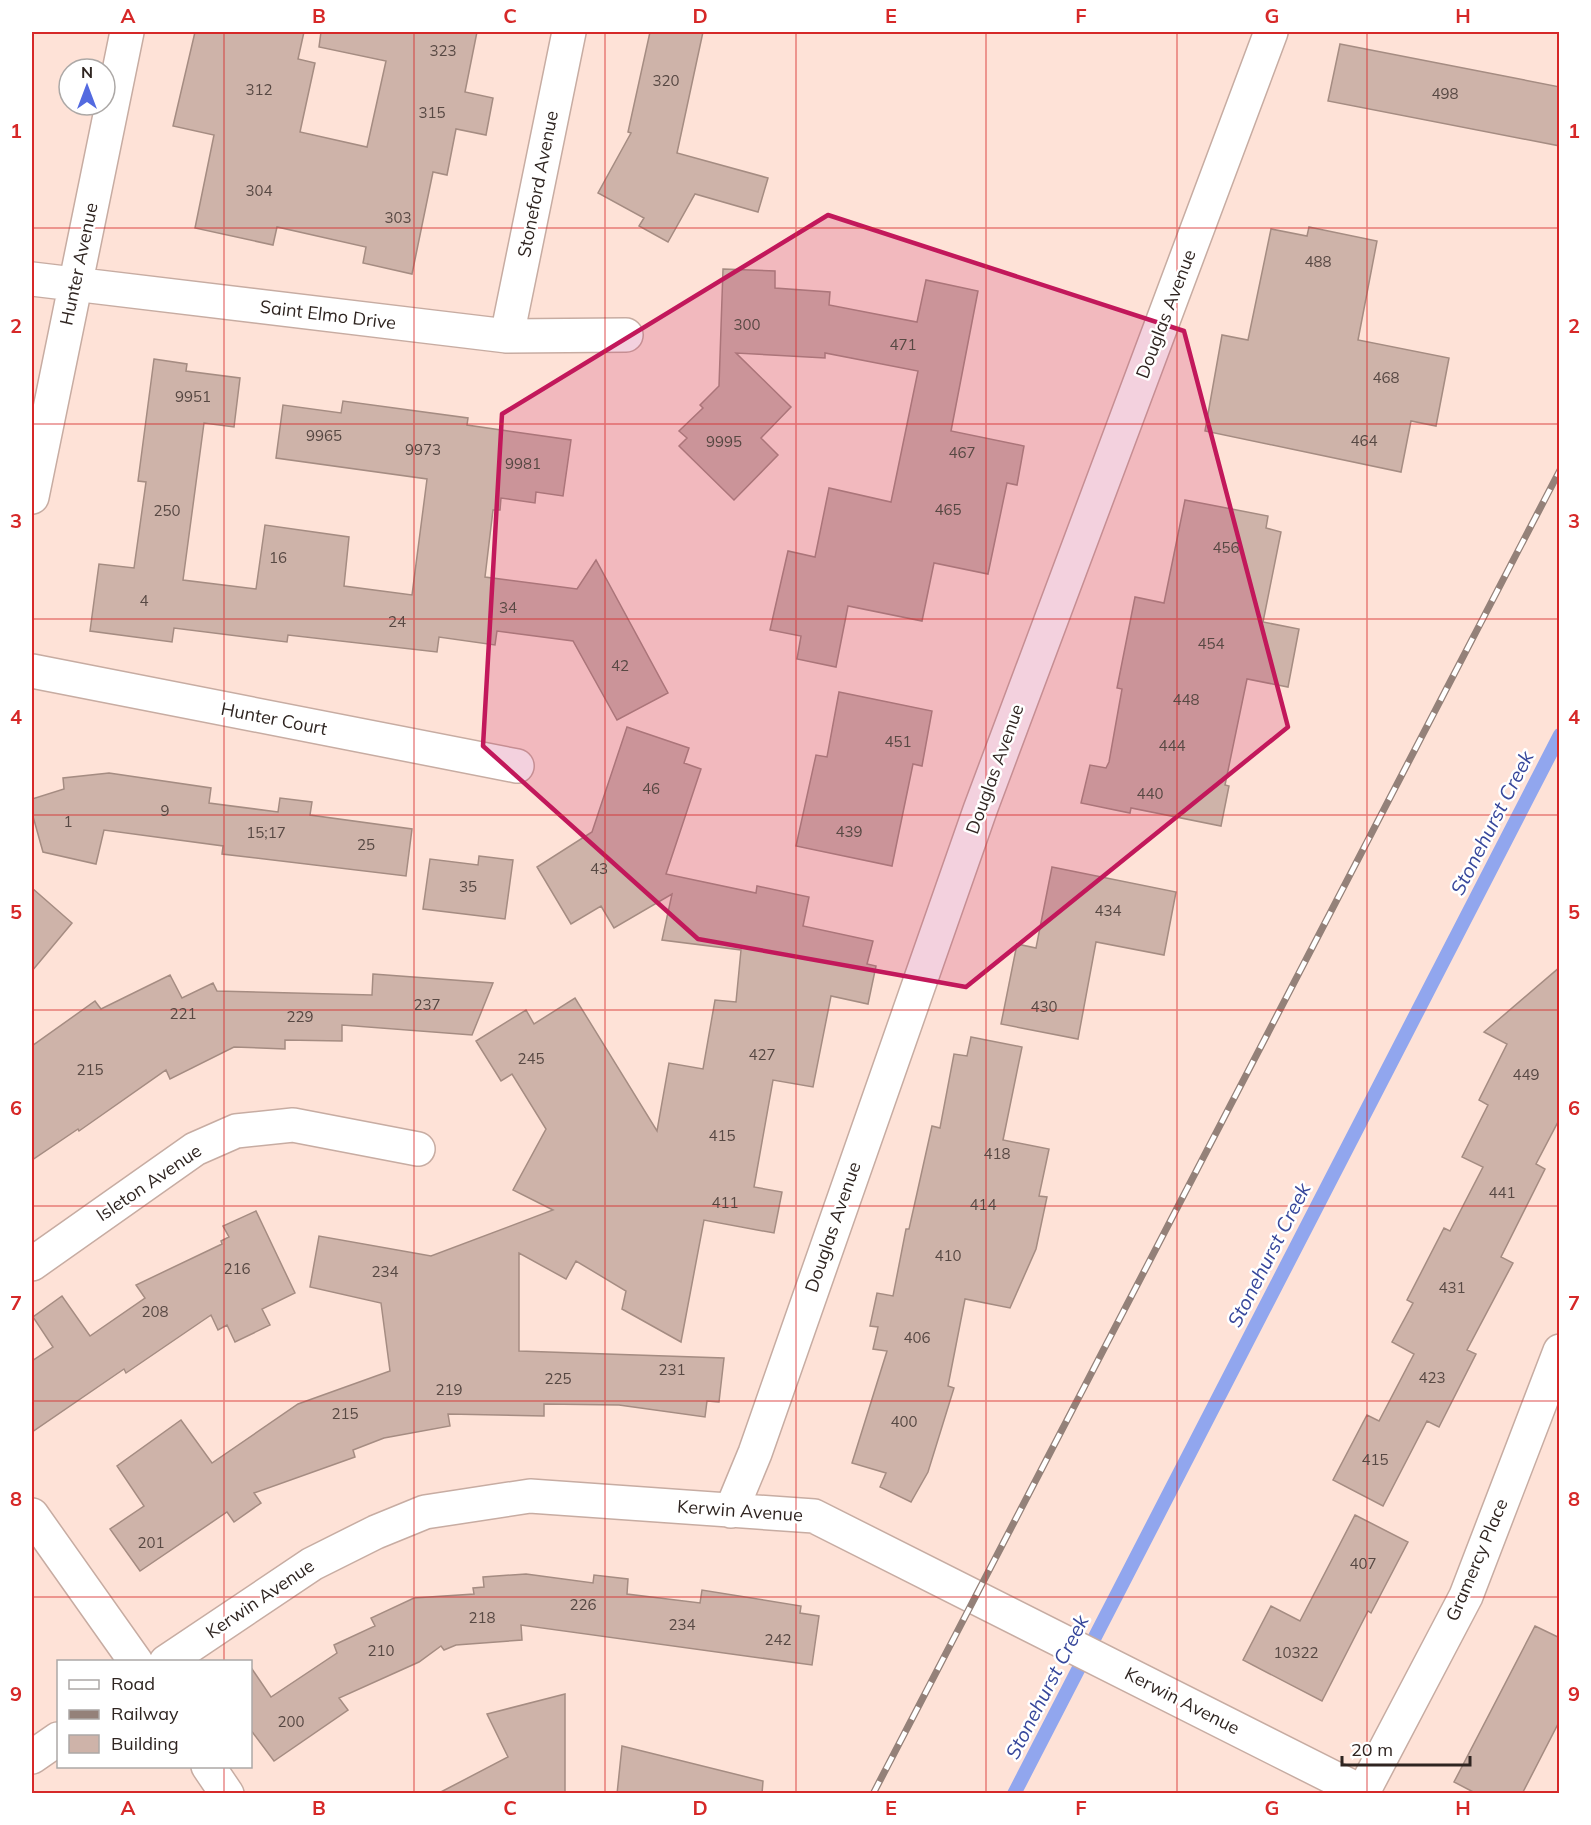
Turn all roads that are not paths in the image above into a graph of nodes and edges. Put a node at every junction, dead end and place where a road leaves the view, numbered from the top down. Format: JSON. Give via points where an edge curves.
{"nodes":[{"id":1,"x":127,"y":32,"type":"edge"},
{"id":2,"x":569,"y":32,"type":"edge"},
{"id":3,"x":1271,"y":32,"type":"edge"},
{"id":4,"x":32,"y":279,"type":"edge"},
{"id":5,"x":74,"y":285,"type":"junction"},
{"id":6,"x":626,"y":335,"type":"dead end"},
{"id":7,"x":507,"y":336,"type":"junction"},
{"id":8,"x":32,"y":497,"type":"edge"},
{"id":9,"x":32,"y":671,"type":"edge"},
{"id":10,"x":517,"y":766,"type":"dead end"},
{"id":11,"x":418,"y":1149,"type":"dead end"},
{"id":12,"x":32,"y":1264,"type":"edge"},
{"id":13,"x":1560,"y":1351,"type":"edge"},
{"id":14,"x":731,"y":1511,"type":"junction"},
{"id":15,"x":32,"y":1515,"type":"edge"},
{"id":16,"x":135,"y":1660,"type":"edge"},
{"id":17,"x":169,"y":1660,"type":"edge"},
{"id":18,"x":57,"y":1740,"type":"edge"},
{"id":19,"x":32,"y":1757,"type":"edge"},
{"id":20,"x":209,"y":1768,"type":"edge"},
{"id":21,"x":1364,"y":1793,"type":"edge"},
{"id":22,"x":227,"y":1794,"type":"edge"}],
"edges":[{"from":1,"to":5,"type":"street","name":"Hunter Avenue"},
{"from":2,"to":7,"type":"street","name":"Stoneford Avenue"},
{"from":3,"to":14,"type":"street","name":"Douglas Avenue","via":[[980,810],[755,1453]]},
{"from":4,"to":5,"type":"street","name":"Saint Elmo Drive"},
{"from":5,"to":7,"type":"street","name":"Saint Elmo Drive"},
{"from":5,"to":8,"type":"street","name":"Hunter Avenue"},
{"from":6,"to":7,"type":"street","name":"Saint Elmo Drive"},
{"from":9,"to":10,"type":"street","name":"Hunter Court"},
{"from":11,"to":12,"type":"street","name":"Isleton Avenue","via":[[294,1125],[236,1131],[195,1149]]},
{"from":13,"to":21,"type":"street","name":"Gramercy Place","via":[[1466,1596]]},
{"from":14,"to":17,"type":"street","name":"Kerwin Avenue","via":[[530,1496],[425,1512],[312,1564]]},
{"from":14,"to":21,"type":"street","name":"Kerwin Avenue","via":[[814,1516]]},
{"from":15,"to":16,"type":"street"},
{"from":18,"to":19,"type":"street"},
{"from":20,"to":22,"type":"street"}]}
